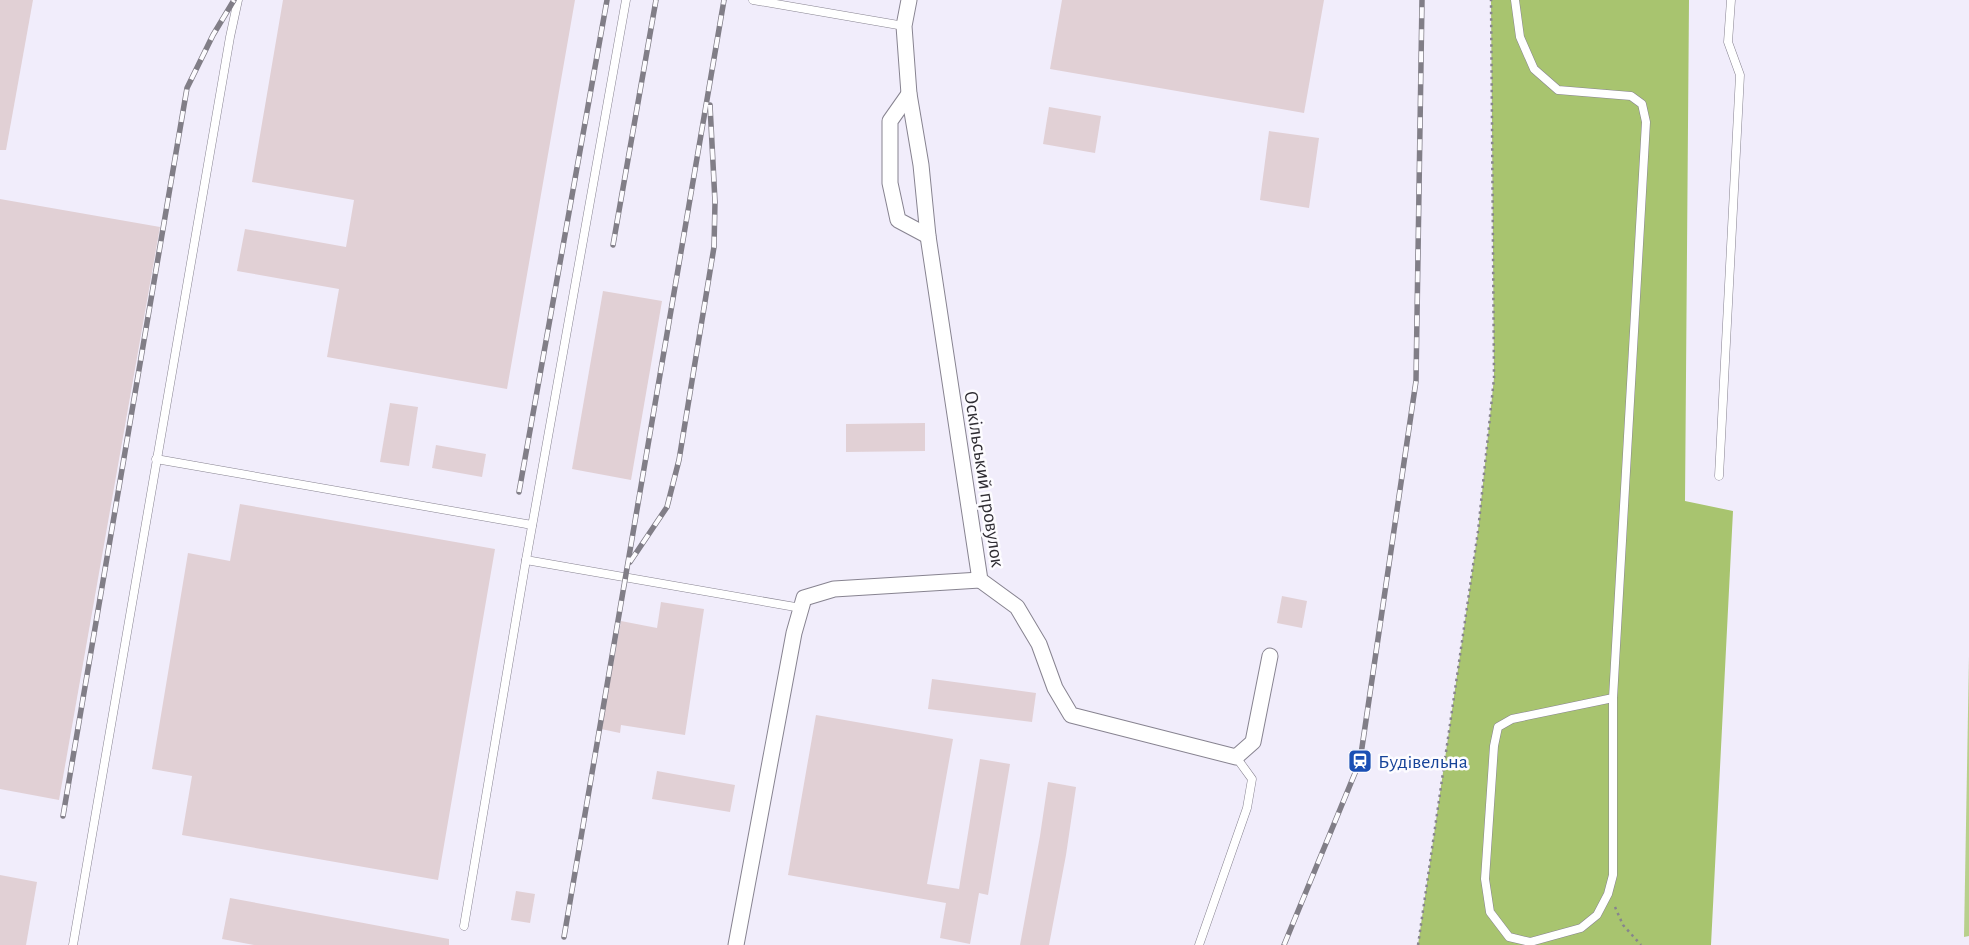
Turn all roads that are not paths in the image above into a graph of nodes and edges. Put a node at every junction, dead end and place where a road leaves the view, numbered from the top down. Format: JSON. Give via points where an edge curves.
{"nodes":[{"id":1,"x":238,"y":0,"type":"edge"},
{"id":2,"x":626,"y":0,"type":"edge"},
{"id":3,"x":753,"y":0,"type":"edge"},
{"id":4,"x":908,"y":0,"type":"edge"},
{"id":5,"x":1516,"y":0,"type":"edge"},
{"id":6,"x":1731,"y":0,"type":"edge"},
{"id":7,"x":904,"y":26,"type":"junction"},
{"id":8,"x":909,"y":94,"type":"junction"},
{"id":9,"x":928,"y":236,"type":"junction"},
{"id":10,"x":156,"y":459,"type":"junction"},
{"id":11,"x":1719,"y":476,"type":"dead end"},
{"id":12,"x":532,"y":526,"type":"junction"},
{"id":13,"x":526,"y":560,"type":"junction"},
{"id":14,"x":980,"y":580,"type":"junction"},
{"id":15,"x":801,"y":608,"type":"junction"},
{"id":16,"x":1270,"y":656,"type":"dead end"},
{"id":17,"x":1612,"y":698,"type":"junction"},
{"id":18,"x":1236,"y":757,"type":"junction"},
{"id":19,"x":464,"y":926,"type":"dead end"},
{"id":20,"x":73,"y":945,"type":"edge"},
{"id":21,"x":736,"y":945,"type":"edge"},
{"id":22,"x":1199,"y":945,"type":"edge"}],
"edges":[{"from":1,"to":10,"type":"lane"},
{"from":2,"to":12,"type":"lane"},
{"from":3,"to":7,"type":"lane"},
{"from":4,"to":7,"type":"street","name":"Оскільський провулок"},
{"from":5,"to":17,"type":"lane","via":[[1520,37],[1534,69],[1558,90],[1631,96],[1642,104],[1646,122]]},
{"from":6,"to":11,"type":"lane","via":[[1728,42],[1740,75]]},
{"from":7,"to":8,"type":"street","name":"Оскільський провулок"},
{"from":8,"to":9,"type":"street","name":"Оскільський провулок","via":[[921,164]]},
{"from":8,"to":9,"type":"street","via":[[890,120],[890,183],[898,220]]},
{"from":9,"to":14,"type":"street","name":"Оскільський провулок"},
{"from":10,"to":12,"type":"lane"},
{"from":10,"to":20,"type":"lane"},
{"from":12,"to":13,"type":"lane"},
{"from":13,"to":15,"type":"lane"},
{"from":13,"to":19,"type":"lane"},
{"from":14,"to":15,"type":"street","via":[[834,589],[804,598]]},
{"from":14,"to":18,"type":"street","name":"Оскільський провулок","via":[[1017,607],[1039,644],[1056,688],[1071,715]]},
{"from":15,"to":21,"type":"street"},
{"from":16,"to":18,"type":"street","via":[[1253,742]]},
{"from":17,"to":17,"type":"lane","via":[[1613,875],[1608,894],[1597,915],[1581,928],[1530,942],[1510,937],[1490,912],[1485,879],[1498,727],[1512,719]]},
{"from":18,"to":22,"type":"lane","via":[[1252,779],[1247,808]]}]}
